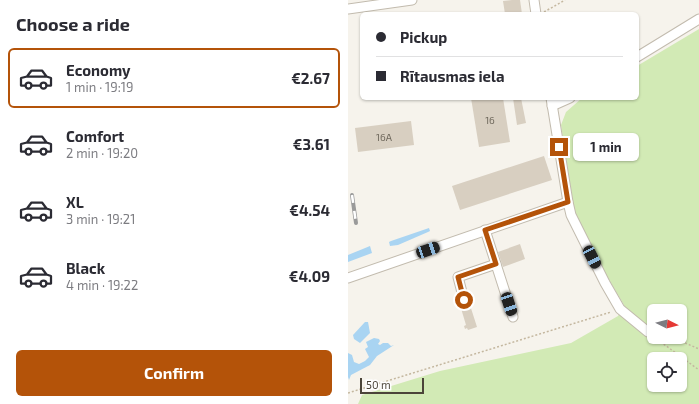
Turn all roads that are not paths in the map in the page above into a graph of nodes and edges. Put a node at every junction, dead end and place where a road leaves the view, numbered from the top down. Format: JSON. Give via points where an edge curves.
{"nodes":[{"id":1,"x":412,"y":0,"type":"edge"},
{"id":2,"x":534,"y":0,"type":"edge"},
{"id":3,"x":348,"y":9,"type":"edge"},
{"id":4,"x":536,"y":12,"type":"edge"},
{"id":5,"x":699,"y":19,"type":"edge"},
{"id":6,"x":639,"y":56,"type":"edge"},
{"id":7,"x":552,"y":102,"type":"edge"},
{"id":8,"x":568,"y":202,"type":"junction"},
{"id":9,"x":485,"y":230,"type":"junction"},
{"id":10,"x":496,"y":264,"type":"junction"},
{"id":11,"x":348,"y":278,"type":"edge"},
{"id":12,"x":464,"y":300,"type":"dead end"},
{"id":13,"x":513,"y":317,"type":"dead end"},
{"id":14,"x":647,"y":332,"type":"edge"}],
"edges":[{"from":1,"to":3,"type":"street"},
{"from":2,"to":4,"type":"street"},
{"from":5,"to":6,"type":"street"},
{"from":7,"to":8,"type":"street"},
{"from":8,"to":9,"type":"street"},
{"from":8,"to":14,"type":"street","via":[[571,215],[620,309]]},
{"from":9,"to":10,"type":"street"},
{"from":9,"to":11,"type":"street"},
{"from":10,"to":12,"type":"street","via":[[458,277]]},
{"from":10,"to":13,"type":"street"}]}
